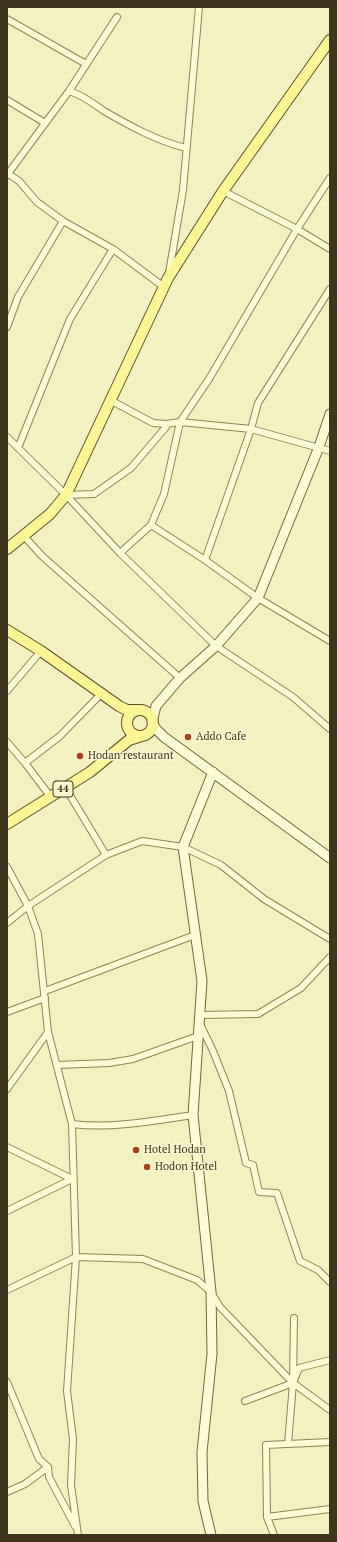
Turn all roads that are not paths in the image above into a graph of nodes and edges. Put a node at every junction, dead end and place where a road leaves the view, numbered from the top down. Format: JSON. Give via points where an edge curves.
{"nodes":[{"id":1,"x":199,"y":7,"type":"edge"},
{"id":2,"x":117,"y":17,"type":"dead end"},
{"id":3,"x":7,"y":19,"type":"edge"},
{"id":4,"x":330,"y":40,"type":"edge"},
{"id":5,"x":86,"y":64,"type":"junction"},
{"id":6,"x":69,"y":91,"type":"junction"},
{"id":7,"x":7,"y":100,"type":"edge"},
{"id":8,"x":45,"y":123,"type":"junction"},
{"id":9,"x":186,"y":148,"type":"junction"},
{"id":10,"x":7,"y":174,"type":"edge"},
{"id":11,"x":330,"y":178,"type":"edge"},
{"id":12,"x":223,"y":191,"type":"junction"},
{"id":13,"x":63,"y":221,"type":"junction"},
{"id":14,"x":297,"y":229,"type":"junction"},
{"id":15,"x":113,"y":249,"type":"junction"},
{"id":16,"x":330,"y":249,"type":"edge"},
{"id":17,"x":166,"y":282,"type":"junction"},
{"id":18,"x":330,"y":289,"type":"edge"},
{"id":19,"x":7,"y":327,"type":"edge"},
{"id":20,"x":110,"y":400,"type":"junction"},
{"id":21,"x":330,"y":414,"type":"edge"},
{"id":22,"x":180,"y":422,"type":"junction"},
{"id":23,"x":166,"y":424,"type":"junction"},
{"id":24,"x":251,"y":429,"type":"junction"},
{"id":25,"x":7,"y":437,"type":"edge"},
{"id":26,"x":319,"y":447,"type":"junction"},
{"id":27,"x":18,"y":448,"type":"junction"},
{"id":28,"x":330,"y":451,"type":"edge"},
{"id":29,"x":66,"y":495,"type":"junction"},
{"id":30,"x":152,"y":525,"type":"junction"},
{"id":31,"x":23,"y":535,"type":"junction"},
{"id":32,"x":7,"y":549,"type":"edge"},
{"id":33,"x":120,"y":553,"type":"junction"},
{"id":34,"x":205,"y":560,"type":"junction"},
{"id":35,"x":258,"y":598,"type":"junction"},
{"id":36,"x":7,"y":630,"type":"edge"},
{"id":37,"x":330,"y":641,"type":"edge"},
{"id":38,"x":216,"y":646,"type":"junction"},
{"id":39,"x":41,"y":651,"type":"junction"},
{"id":40,"x":180,"y":678,"type":"junction"},
{"id":41,"x":7,"y":691,"type":"edge"},
{"id":42,"x":102,"y":693,"type":"junction"},
{"id":43,"x":119,"y":706,"type":"junction"},
{"id":44,"x":156,"y":706,"type":"junction"},
{"id":45,"x":140,"y":710,"type":"junction"},
{"id":46,"x":152,"y":722,"type":"junction"},
{"id":47,"x":127,"y":723,"type":"junction"},
{"id":48,"x":330,"y":729,"type":"edge"},
{"id":49,"x":142,"y":736,"type":"junction"},
{"id":50,"x":164,"y":737,"type":"junction"},
{"id":51,"x":7,"y":742,"type":"edge"},
{"id":52,"x":115,"y":749,"type":"junction"},
{"id":53,"x":25,"y":763,"type":"junction"},
{"id":54,"x":213,"y":772,"type":"junction"},
{"id":55,"x":65,"y":787,"type":"junction"},
{"id":56,"x":50,"y":796,"type":"junction"},
{"id":57,"x":7,"y":824,"type":"edge"},
{"id":58,"x":183,"y":847,"type":"junction"},
{"id":59,"x":106,"y":855,"type":"junction"},
{"id":60,"x":330,"y":858,"type":"edge"},
{"id":61,"x":7,"y":867,"type":"edge"},
{"id":62,"x":28,"y":906,"type":"junction"},
{"id":63,"x":7,"y":923,"type":"edge"},
{"id":64,"x":195,"y":935,"type":"junction"},
{"id":65,"x":330,"y":939,"type":"edge"},
{"id":66,"x":330,"y":957,"type":"edge"},
{"id":67,"x":45,"y":991,"type":"junction"},
{"id":68,"x":46,"y":998,"type":"junction"},
{"id":69,"x":7,"y":1012,"type":"edge"},
{"id":70,"x":199,"y":1019,"type":"junction"},
{"id":71,"x":48,"y":1032,"type":"junction"},
{"id":72,"x":198,"y":1036,"type":"junction"},
{"id":73,"x":57,"y":1065,"type":"junction"},
{"id":74,"x":7,"y":1089,"type":"edge"},
{"id":75,"x":194,"y":1115,"type":"junction"},
{"id":76,"x":72,"y":1124,"type":"junction"},
{"id":77,"x":7,"y":1148,"type":"edge"},
{"id":78,"x":72,"y":1179,"type":"junction"},
{"id":79,"x":7,"y":1211,"type":"edge"},
{"id":80,"x":76,"y":1257,"type":"junction"},
{"id":81,"x":330,"y":1282,"type":"edge"},
{"id":82,"x":7,"y":1290,"type":"edge"},
{"id":83,"x":211,"y":1292,"type":"junction"},
{"id":84,"x":294,"y":1318,"type":"dead end"},
{"id":85,"x":330,"y":1360,"type":"edge"},
{"id":86,"x":7,"y":1382,"type":"edge"},
{"id":87,"x":293,"y":1383,"type":"junction"},
{"id":88,"x":245,"y":1401,"type":"dead end"},
{"id":89,"x":330,"y":1410,"type":"edge"},
{"id":90,"x":330,"y":1442,"type":"edge"},
{"id":91,"x":288,"y":1444,"type":"junction"},
{"id":92,"x":48,"y":1467,"type":"junction"},
{"id":93,"x":7,"y":1492,"type":"edge"},
{"id":94,"x":330,"y":1509,"type":"edge"},
{"id":95,"x":267,"y":1517,"type":"junction"},
{"id":96,"x":78,"y":1533,"type":"edge"},
{"id":97,"x":211,"y":1535,"type":"edge"},
{"id":98,"x":274,"y":1535,"type":"edge"}],
"edges":[{"from":1,"to":9,"type":"street"},
{"from":2,"to":5,"type":"street"},
{"from":3,"to":5,"type":"street"},
{"from":4,"to":12,"type":"main road"},
{"from":5,"to":6,"type":"street"},
{"from":6,"to":8,"type":"street"},
{"from":6,"to":9,"type":"street","via":[[81,95],[137,129],[169,144]]},
{"from":7,"to":8,"type":"street"},
{"from":8,"to":10,"type":"street"},
{"from":9,"to":17,"type":"street","via":[[183,190]]},
{"from":10,"to":13,"type":"street","via":[[19,181],[37,202]]},
{"from":11,"to":14,"type":"street"},
{"from":12,"to":14,"type":"street"},
{"from":12,"to":17,"type":"main road"},
{"from":13,"to":15,"type":"street"},
{"from":13,"to":19,"type":"street","via":[[18,297]]},
{"from":14,"to":16,"type":"street"},
{"from":14,"to":22,"type":"street","via":[[209,379]]},
{"from":15,"to":17,"type":"street"},
{"from":15,"to":27,"type":"street","via":[[70,319]]},
{"from":17,"to":20,"type":"main road"},
{"from":18,"to":24,"type":"street","via":[[258,403]]},
{"from":20,"to":23,"type":"street","via":[[153,423]]},
{"from":20,"to":29,"type":"main road"},
{"from":21,"to":26,"type":"street"},
{"from":22,"to":23,"type":"street"},
{"from":22,"to":24,"type":"street"},
{"from":22,"to":30,"type":"street","via":[[164,494]]},
{"from":23,"to":29,"type":"street","via":[[131,468],[94,494]]},
{"from":24,"to":26,"type":"street"},
{"from":24,"to":34,"type":"street"},
{"from":25,"to":27,"type":"street"},
{"from":26,"to":28,"type":"street"},
{"from":26,"to":35,"type":"street"},
{"from":27,"to":29,"type":"street"},
{"from":29,"to":31,"type":"main road","via":[[50,514]]},
{"from":29,"to":33,"type":"street"},
{"from":30,"to":33,"type":"street"},
{"from":30,"to":34,"type":"street"},
{"from":31,"to":32,"type":"main road"},
{"from":31,"to":40,"type":"street","via":[[42,556]]},
{"from":33,"to":38,"type":"street"},
{"from":34,"to":35,"type":"street"},
{"from":35,"to":37,"type":"street"},
{"from":35,"to":38,"type":"street"},
{"from":36,"to":39,"type":"main road"},
{"from":38,"to":40,"type":"street"},
{"from":38,"to":48,"type":"street","via":[[294,697]]},
{"from":39,"to":41,"type":"street"},
{"from":39,"to":42,"type":"main road"},
{"from":40,"to":44,"type":"street"},
{"from":42,"to":43,"type":"main road"},
{"from":42,"to":53,"type":"street","via":[[60,736]]},
{"from":43,"to":45,"type":"main road","via":[[127,710]]},
{"from":43,"to":47,"type":"main road"},
{"from":44,"to":45,"type":"street","via":[[151,710]]},
{"from":44,"to":46,"type":"street"},
{"from":45,"to":46,"type":"main road","via":[[149,715]]},
{"from":45,"to":47,"type":"main road","via":[[129,716]]},
{"from":46,"to":49,"type":"main road","via":[[149,732]]},
{"from":46,"to":50,"type":"street"},
{"from":47,"to":49,"type":"main road","via":[[130,732]]},
{"from":47,"to":52,"type":"main road","via":[[123,738]]},
{"from":49,"to":50,"type":"street","via":[[153,734]]},
{"from":49,"to":52,"type":"main road","via":[[128,740]]},
{"from":50,"to":54,"type":"street"},
{"from":51,"to":53,"type":"street"},
{"from":52,"to":55,"type":"main road","number":"44","via":[[90,772]]},
{"from":53,"to":56,"type":"street"},
{"from":54,"to":58,"type":"street"},
{"from":54,"to":60,"type":"street"},
{"from":55,"to":56,"type":"main road","number":"44"},
{"from":55,"to":59,"type":"street"},
{"from":56,"to":57,"type":"main road","number":"44"},
{"from":58,"to":59,"type":"street","via":[[142,841]]},
{"from":58,"to":64,"type":"street"},
{"from":58,"to":65,"type":"street","via":[[221,865],[264,899]]},
{"from":59,"to":62,"type":"street"},
{"from":61,"to":62,"type":"street"},
{"from":62,"to":63,"type":"street"},
{"from":62,"to":67,"type":"street","via":[[38,934]]},
{"from":64,"to":67,"type":"street"},
{"from":64,"to":70,"type":"street","via":[[202,981]]},
{"from":66,"to":70,"type":"street","via":[[301,988],[258,1014]]},
{"from":67,"to":68,"type":"street"},
{"from":68,"to":69,"type":"street"},
{"from":68,"to":71,"type":"street"},
{"from":70,"to":72,"type":"street"},
{"from":70,"to":81,"type":"street","via":[[229,1090],[246,1163],[253,1165],[259,1192],[277,1192],[300,1261],[318,1270]]},
{"from":71,"to":73,"type":"street"},
{"from":71,"to":74,"type":"street"},
{"from":72,"to":73,"type":"street","via":[[133,1059]]},
{"from":72,"to":75,"type":"street"},
{"from":73,"to":76,"type":"street"},
{"from":75,"to":76,"type":"street","via":[[129,1125]]},
{"from":75,"to":83,"type":"street"},
{"from":76,"to":78,"type":"street"},
{"from":77,"to":78,"type":"street"},
{"from":78,"to":79,"type":"street"},
{"from":78,"to":80,"type":"street"},
{"from":80,"to":82,"type":"street"},
{"from":80,"to":83,"type":"street","via":[[143,1259],[197,1280]]},
{"from":80,"to":96,"type":"street","via":[[67,1391],[73,1439],[70,1485]]},
{"from":83,"to":87,"type":"street","via":[[220,1307]]},
{"from":83,"to":97,"type":"street","via":[[212,1354],[202,1452],[202,1502]]},
{"from":84,"to":87,"type":"street"},
{"from":85,"to":87,"type":"street","via":[[300,1368]]},
{"from":86,"to":92,"type":"street","via":[[39,1459]]},
{"from":87,"to":88,"type":"street"},
{"from":87,"to":89,"type":"street"},
{"from":87,"to":91,"type":"street"},
{"from":90,"to":91,"type":"street"},
{"from":91,"to":95,"type":"street","via":[[266,1445]]},
{"from":92,"to":93,"type":"street","via":[[25,1484]]},
{"from":92,"to":96,"type":"street","via":[[49,1477]]},
{"from":94,"to":95,"type":"street"},
{"from":95,"to":98,"type":"street"}]}
